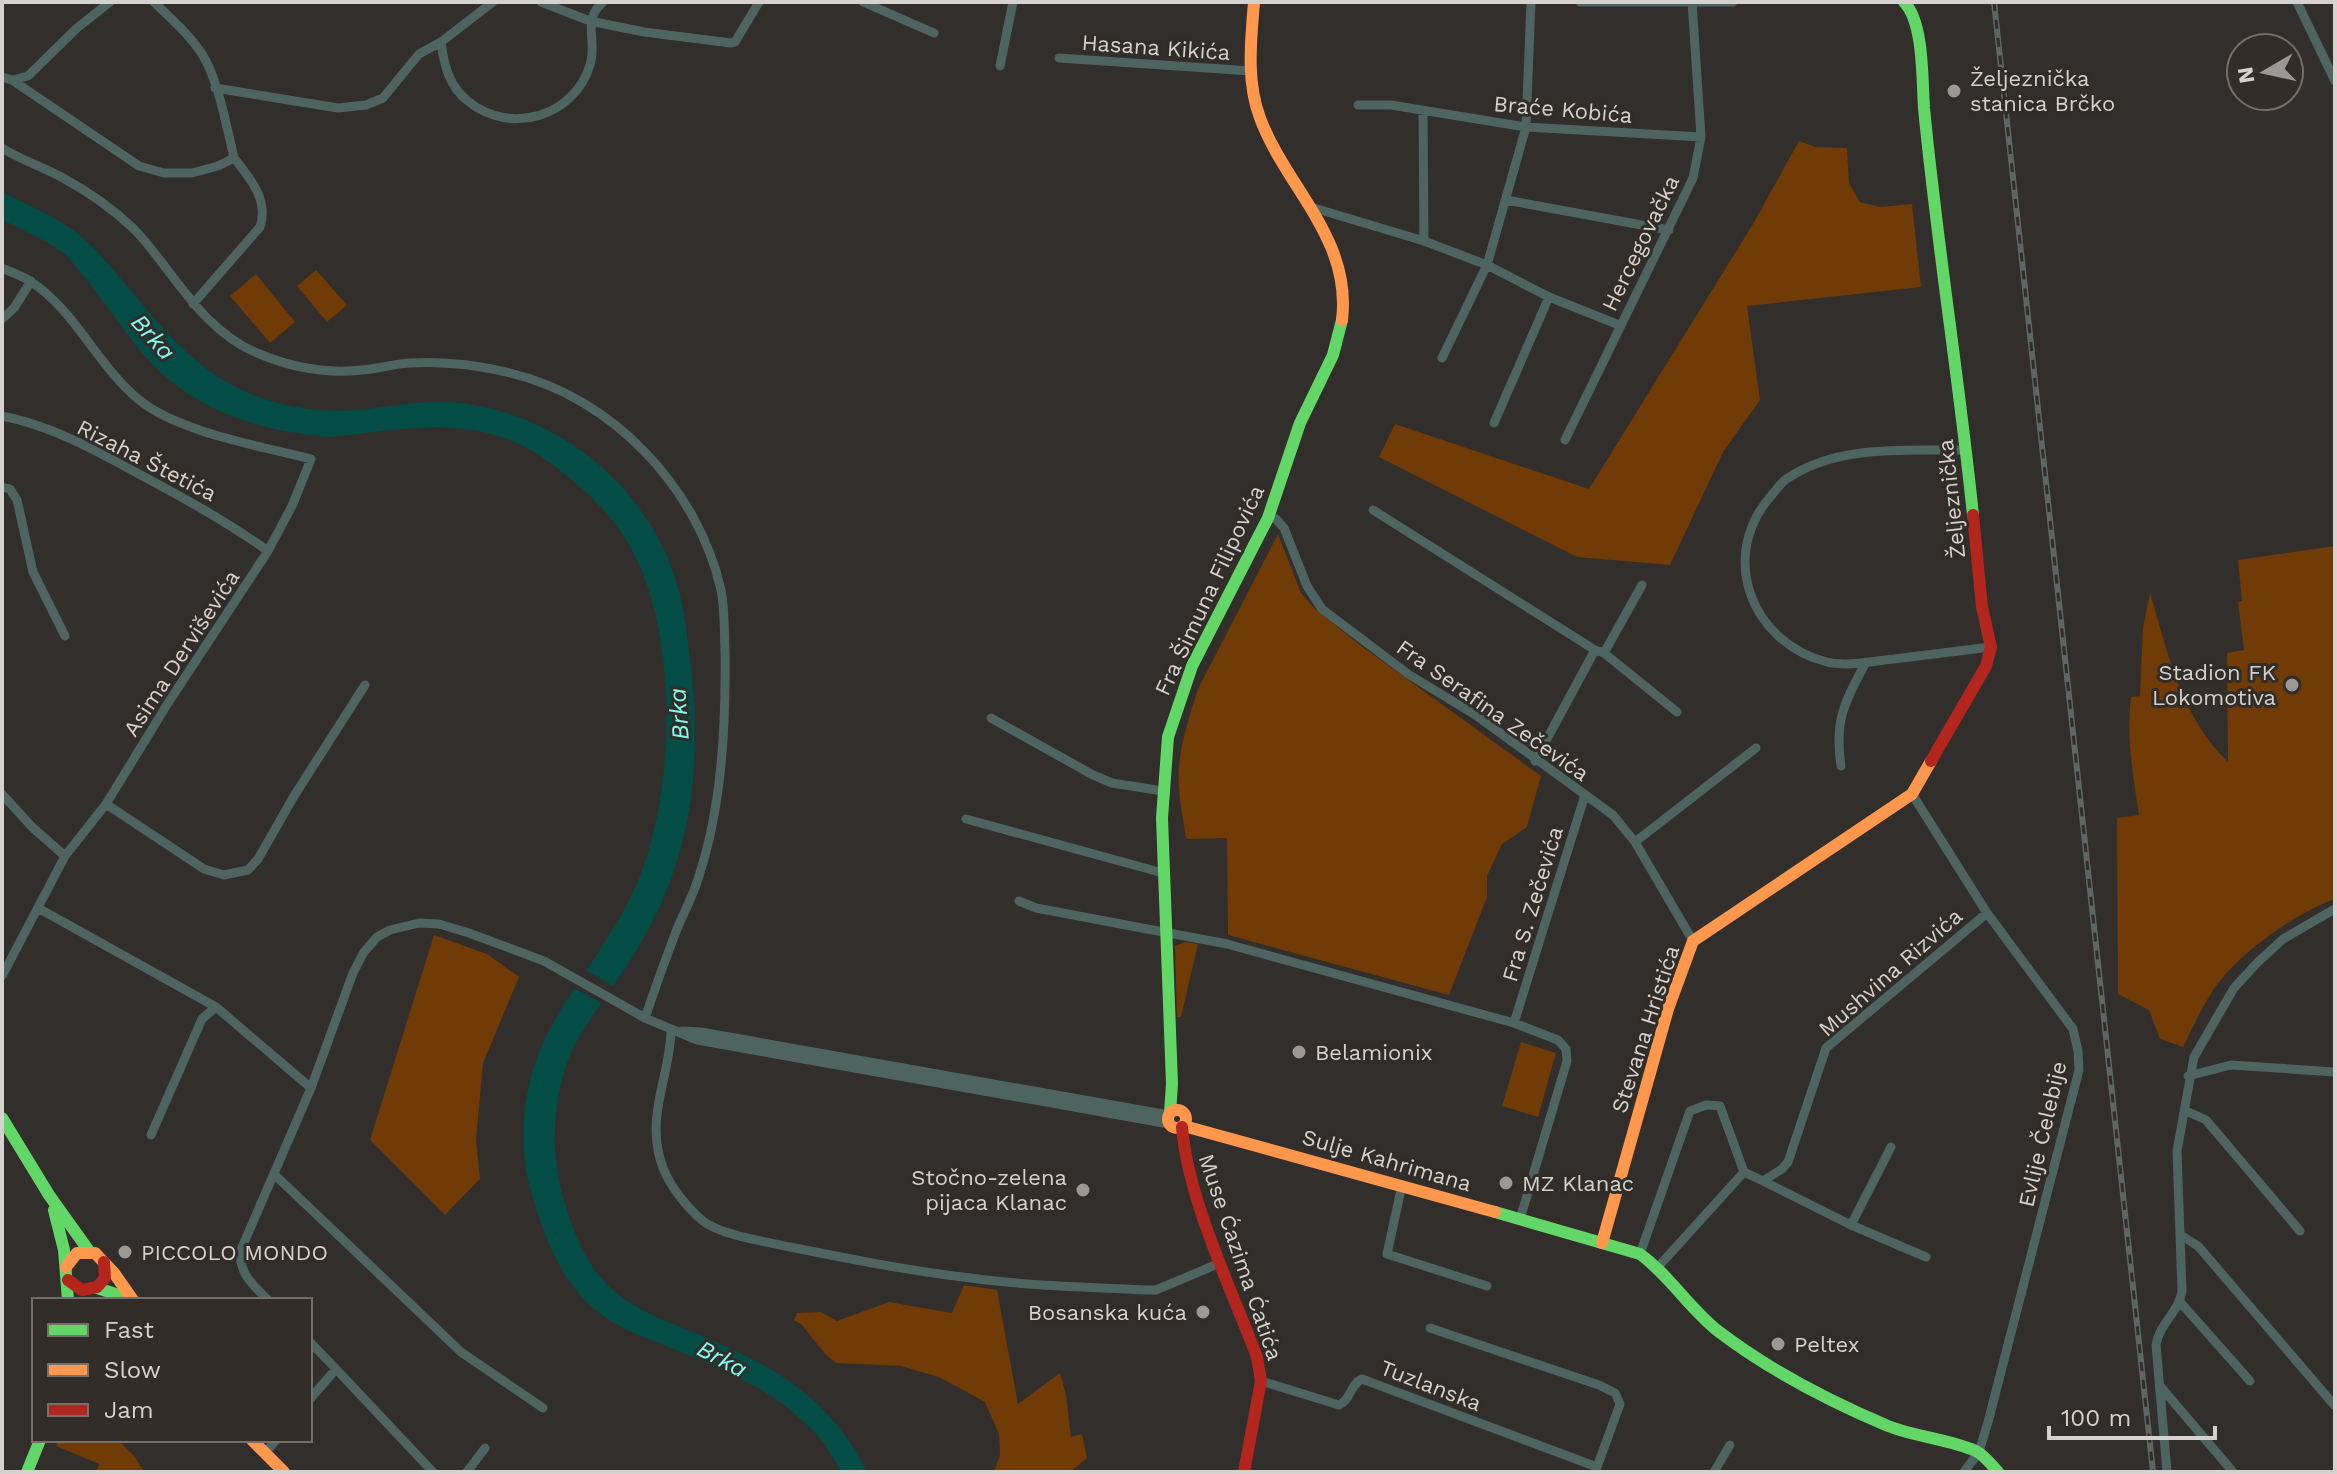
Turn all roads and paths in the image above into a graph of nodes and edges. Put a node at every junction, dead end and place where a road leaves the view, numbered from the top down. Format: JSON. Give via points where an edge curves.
{"nodes":[{"id":1,"x":110,"y":2,"type":"edge"},
{"id":2,"x":493,"y":2,"type":"edge"},
{"id":3,"x":541,"y":2,"type":"edge"},
{"id":4,"x":603,"y":2,"type":"edge"},
{"id":5,"x":759,"y":2,"type":"edge"},
{"id":6,"x":863,"y":2,"type":"edge"},
{"id":7,"x":1013,"y":2,"type":"edge"},
{"id":8,"x":1254,"y":2,"type":"edge"},
{"id":9,"x":1531,"y":2,"type":"edge"},
{"id":10,"x":1580,"y":2,"type":"edge"},
{"id":11,"x":1692,"y":2,"type":"edge"},
{"id":12,"x":1733,"y":2,"type":"edge"},
{"id":13,"x":1904,"y":2,"type":"edge"},
{"id":14,"x":2297,"y":2,"type":"edge"},
{"id":15,"x":156,"y":3,"type":"edge"},
{"id":16,"x":590,"y":21,"type":"junction"},
{"id":17,"x":934,"y":33,"type":"dead end"},
{"id":18,"x":441,"y":42,"type":"junction"},
{"id":19,"x":1059,"y":58,"type":"dead end"},
{"id":20,"x":1000,"y":66,"type":"dead end"},
{"id":21,"x":1251,"y":71,"type":"junction"},
{"id":22,"x":7,"y":79,"type":"edge"},
{"id":23,"x":2335,"y":81,"type":"edge"},
{"id":24,"x":215,"y":88,"type":"junction"},
{"id":25,"x":1358,"y":105,"type":"dead end"},
{"id":26,"x":1423,"y":111,"type":"junction"},
{"id":27,"x":1526,"y":127,"type":"junction"},
{"id":28,"x":1701,"y":137,"type":"junction"},
{"id":29,"x":2,"y":148,"type":"edge"},
{"id":30,"x":234,"y":158,"type":"junction"},
{"id":31,"x":1506,"y":200,"type":"junction"},
{"id":32,"x":1314,"y":208,"type":"junction"},
{"id":33,"x":1669,"y":230,"type":"junction"},
{"id":34,"x":1424,"y":241,"type":"junction"},
{"id":35,"x":1487,"y":265,"type":"junction"},
{"id":36,"x":2,"y":268,"type":"edge"},
{"id":37,"x":31,"y":281,"type":"junction"},
{"id":38,"x":1549,"y":297,"type":"junction"},
{"id":39,"x":193,"y":304,"type":"junction"},
{"id":40,"x":2,"y":319,"type":"edge"},
{"id":41,"x":1619,"y":325,"type":"junction"},
{"id":42,"x":1442,"y":358,"type":"dead end"},
{"id":43,"x":2,"y":416,"type":"edge"},
{"id":44,"x":1494,"y":423,"type":"dead end"},
{"id":45,"x":1565,"y":440,"type":"dead end"},
{"id":46,"x":1966,"y":450,"type":"junction"},
{"id":47,"x":2,"y":487,"type":"edge"},
{"id":48,"x":1373,"y":510,"type":"dead end"},
{"id":49,"x":1268,"y":516,"type":"junction"},
{"id":50,"x":268,"y":551,"type":"junction"},
{"id":51,"x":1642,"y":585,"type":"dead end"},
{"id":52,"x":65,"y":636,"type":"dead end"},
{"id":53,"x":1991,"y":647,"type":"junction"},
{"id":54,"x":1600,"y":651,"type":"junction"},
{"id":55,"x":1866,"y":662,"type":"junction"},
{"id":56,"x":365,"y":685,"type":"dead end"},
{"id":57,"x":1677,"y":712,"type":"dead end"},
{"id":58,"x":991,"y":718,"type":"dead end"},
{"id":59,"x":1756,"y":748,"type":"dead end"},
{"id":60,"x":1535,"y":761,"type":"junction"},
{"id":61,"x":1841,"y":766,"type":"dead end"},
{"id":62,"x":1163,"y":791,"type":"junction"},
{"id":63,"x":1912,"y":794,"type":"junction"},
{"id":64,"x":2,"y":795,"type":"edge"},
{"id":65,"x":1585,"y":795,"type":"junction"},
{"id":66,"x":106,"y":804,"type":"junction"},
{"id":67,"x":966,"y":819,"type":"dead end"},
{"id":68,"x":1635,"y":842,"type":"junction"},
{"id":69,"x":65,"y":856,"type":"junction"},
{"id":70,"x":1163,"y":873,"type":"junction"},
{"id":71,"x":1019,"y":901,"type":"dead end"},
{"id":72,"x":38,"y":908,"type":"junction"},
{"id":73,"x":2335,"y":909,"type":"edge"},
{"id":74,"x":1987,"y":913,"type":"junction"},
{"id":75,"x":1166,"y":930,"type":"junction"},
{"id":76,"x":1693,"y":941,"type":"junction"},
{"id":77,"x":2,"y":976,"type":"edge"},
{"id":78,"x":216,"y":1007,"type":"junction"},
{"id":79,"x":645,"y":1018,"type":"junction"},
{"id":80,"x":1514,"y":1023,"type":"junction"},
{"id":81,"x":671,"y":1030,"type":"junction"},
{"id":82,"x":2335,"y":1072,"type":"edge"},
{"id":83,"x":2188,"y":1076,"type":"junction"},
{"id":84,"x":311,"y":1088,"type":"junction"},
{"id":85,"x":2184,"y":1110,"type":"junction"},
{"id":86,"x":2,"y":1118,"type":"edge"},
{"id":87,"x":1177,"y":1121,"type":"junction"},
{"id":88,"x":151,"y":1135,"type":"dead end"},
{"id":89,"x":1891,"y":1147,"type":"dead end"},
{"id":90,"x":1744,"y":1172,"type":"junction"},
{"id":91,"x":275,"y":1175,"type":"junction"},
{"id":92,"x":1763,"y":1181,"type":"junction"},
{"id":93,"x":1402,"y":1185,"type":"junction"},
{"id":94,"x":49,"y":1195,"type":"junction"},
{"id":95,"x":1520,"y":1219,"type":"junction"},
{"id":96,"x":1851,"y":1225,"type":"junction"},
{"id":97,"x":2300,"y":1231,"type":"dead end"},
{"id":98,"x":2182,"y":1236,"type":"junction"},
{"id":99,"x":1602,"y":1243,"type":"junction"},
{"id":100,"x":89,"y":1251,"type":"junction"},
{"id":101,"x":1640,"y":1254,"type":"junction"},
{"id":102,"x":1926,"y":1257,"type":"dead end"},
{"id":103,"x":104,"y":1262,"type":"junction"},
{"id":104,"x":1220,"y":1263,"type":"junction"},
{"id":105,"x":1658,"y":1267,"type":"junction"},
{"id":106,"x":67,"y":1274,"type":"junction"},
{"id":107,"x":1487,"y":1286,"type":"dead end"},
{"id":108,"x":90,"y":1293,"type":"edge"},
{"id":109,"x":68,"y":1298,"type":"edge"},
{"id":110,"x":129,"y":1298,"type":"edge"},
{"id":111,"x":131,"y":1298,"type":"edge"},
{"id":112,"x":266,"y":1298,"type":"edge"},
{"id":113,"x":2180,"y":1302,"type":"junction"},
{"id":114,"x":1430,"y":1328,"type":"dead end"},
{"id":115,"x":312,"y":1344,"type":"edge"},
{"id":116,"x":336,"y":1369,"type":"junction"},
{"id":117,"x":1261,"y":1381,"type":"junction"},
{"id":118,"x":2250,"y":1381,"type":"dead end"},
{"id":119,"x":2159,"y":1385,"type":"junction"},
{"id":120,"x":312,"y":1397,"type":"edge"},
{"id":121,"x":2335,"y":1406,"type":"edge"},
{"id":122,"x":543,"y":1408,"type":"dead end"},
{"id":123,"x":39,"y":1442,"type":"edge"},
{"id":124,"x":254,"y":1442,"type":"edge"},
{"id":125,"x":274,"y":1442,"type":"edge"},
{"id":126,"x":1730,"y":1445,"type":"dead end"},
{"id":127,"x":485,"y":1448,"type":"dead end"},
{"id":128,"x":1979,"y":1452,"type":"junction"},
{"id":129,"x":265,"y":1453,"type":"junction"},
{"id":130,"x":1597,"y":1470,"type":"edge"},
{"id":131,"x":27,"y":1472,"type":"edge"},
{"id":132,"x":284,"y":1472,"type":"edge"},
{"id":133,"x":433,"y":1472,"type":"edge"},
{"id":134,"x":467,"y":1472,"type":"edge"},
{"id":135,"x":1244,"y":1472,"type":"edge"},
{"id":136,"x":1714,"y":1472,"type":"edge"},
{"id":137,"x":1964,"y":1472,"type":"edge"},
{"id":138,"x":1998,"y":1472,"type":"edge"},
{"id":139,"x":2167,"y":1472,"type":"edge"},
{"id":140,"x":2233,"y":1472,"type":"edge"}],
"edges":[{"from":1,"to":22,"type":"street","via":[[28,76]]},
{"from":2,"to":18,"type":"street"},
{"from":3,"to":16,"type":"street"},
{"from":4,"to":16,"type":"street"},
{"from":5,"to":16,"type":"street","via":[[731,43]]},
{"from":6,"to":17,"type":"street"},
{"from":7,"to":20,"type":"street"},
{"from":8,"to":21,"type":"street","name":"Fra Šimuna Filipovića"},
{"from":9,"to":27,"type":"street"},
{"from":10,"to":11,"type":"street"},
{"from":11,"to":12,"type":"street"},
{"from":11,"to":28,"type":"street","name":"Hercegovačka"},
{"from":13,"to":46,"type":"street","name":"Željeznička","via":[[1918,37]]},
{"from":14,"to":23,"type":"street"},
{"from":15,"to":24,"type":"street","via":[[204,57]]},
{"from":16,"to":18,"type":"street","via":[[594,42],[582,84],[549,113],[528,119],[485,113],[467,101],[443,64]]},
{"from":18,"to":24,"type":"street","via":[[419,54],[383,98],[366,105],[338,108]]},
{"from":19,"to":21,"type":"street","name":"Hasana Kikića"},
{"from":21,"to":32,"type":"street","name":"Fra Šimuna Filipovića","via":[[1260,120]]},
{"from":22,"to":30,"type":"street","via":[[139,166],[192,173]]},
{"from":24,"to":30,"type":"street"},
{"from":25,"to":26,"type":"street","name":"Braće Kobića"},
{"from":26,"to":27,"type":"street","name":"Braće Kobića"},
{"from":26,"to":34,"type":"street"},
{"from":27,"to":28,"type":"street","name":"Braće Kobića"},
{"from":27,"to":31,"type":"street"},
{"from":28,"to":33,"type":"street","name":"Hercegovačka","via":[[1693,178]]},
{"from":29,"to":39,"type":"street","via":[[64,179],[133,228]]},
{"from":30,"to":39,"type":"street","via":[[261,199],[263,218]]},
{"from":31,"to":33,"type":"street"},
{"from":31,"to":35,"type":"street"},
{"from":32,"to":34,"type":"street"},
{"from":32,"to":49,"type":"street","name":"Fra Šimuna Filipovića","via":[[1341,271],[1340,337],[1300,425]]},
{"from":33,"to":41,"type":"street","name":"Hercegovačka"},
{"from":34,"to":35,"type":"street"},
{"from":35,"to":38,"type":"street"},
{"from":35,"to":42,"type":"street"},
{"from":36,"to":37,"type":"street"},
{"from":37,"to":40,"type":"street"},
{"from":37,"to":50,"type":"street","name":"Asima Derviševića","via":[[135,398],[154,412],[311,459]]},
{"from":38,"to":41,"type":"street"},
{"from":38,"to":44,"type":"street"},
{"from":39,"to":79,"type":"street","via":[[252,351],[307,369],[465,365],[542,383],[605,417],[661,468],[679,495],[709,549],[721,592],[726,696],[711,826],[698,879]]},
{"from":41,"to":45,"type":"street","name":"Hercegovačka"},
{"from":43,"to":50,"type":"street","name":"Rizaha Štetića","via":[[29,421],[102,454],[218,516]]},
{"from":46,"to":53,"type":"street","name":"Željeznička"},
{"from":46,"to":55,"type":"street","via":[[1875,451],[1815,464],[1786,479],[1757,511],[1745,547],[1745,576],[1768,628],[1794,650],[1829,663]]},
{"from":47,"to":52,"type":"street","via":[[17,500],[33,572]]},
{"from":48,"to":54,"type":"street"},
{"from":49,"to":60,"type":"street","name":"Fra Serafina Zečevića","via":[[1284,528],[1322,609]]},
{"from":49,"to":62,"type":"street","name":"Fra Šimuna Filipovića","via":[[1175,709]]},
{"from":50,"to":66,"type":"street","name":"Asima Derviševića"},
{"from":51,"to":54,"type":"street"},
{"from":53,"to":55,"type":"street"},
{"from":53,"to":63,"type":"street","via":[[1986,666]]},
{"from":54,"to":57,"type":"street"},
{"from":54,"to":60,"type":"street"},
{"from":55,"to":61,"type":"street","via":[[1837,730]]},
{"from":56,"to":66,"type":"street","via":[[248,870],[224,875],[204,869]]},
{"from":58,"to":62,"type":"street","via":[[1093,775]]},
{"from":59,"to":68,"type":"street"},
{"from":60,"to":65,"type":"street","name":"Fra Serafina Zečevića"},
{"from":62,"to":70,"type":"street","name":"Fra Šimuna Filipovića"},
{"from":63,"to":74,"type":"street","name":"Evlije Čelebije"},
{"from":63,"to":76,"type":"street","name":"Stevana Hristića"},
{"from":64,"to":69,"type":"street"},
{"from":65,"to":68,"type":"street","name":"Fra Serafina Zečevića","via":[[1613,815]]},
{"from":65,"to":80,"type":"street","name":"Fra S. Zečevića"},
{"from":66,"to":69,"type":"street","name":"Asima Derviševića"},
{"from":67,"to":70,"type":"street"},
{"from":68,"to":76,"type":"street","name":"Fra Serafina Zečevića"},
{"from":69,"to":72,"type":"street","name":"Asima Derviševića"},
{"from":70,"to":75,"type":"street","name":"Fra Šimuna Filipovića"},
{"from":71,"to":75,"type":"street"},
{"from":72,"to":77,"type":"street","name":"Asima Derviševića"},
{"from":72,"to":78,"type":"street"},
{"from":73,"to":83,"type":"street","via":[[2283,939],[2234,988]]},
{"from":74,"to":92,"type":"street","name":"Mushvina Rizvića","via":[[1826,1048],[1788,1162]]},
{"from":74,"to":128,"type":"street","name":"Evlije Čelebije","via":[[2073,1029],[2079,1070]]},
{"from":75,"to":80,"type":"street"},
{"from":75,"to":87,"type":"street","name":"Fra Šimuna Filipovića"},
{"from":76,"to":99,"type":"street","name":"Stevana Hristića","via":[[1668,1009]]},
{"from":78,"to":84,"type":"street"},
{"from":78,"to":88,"type":"street","via":[[202,1019]]},
{"from":79,"to":81,"type":"street"},
{"from":79,"to":84,"type":"street","via":[[544,961],[439,924],[419,923],[390,930],[364,952]]},
{"from":80,"to":95,"type":"street","via":[[1564,1044],[1567,1061]]},
{"from":81,"to":87,"type":"street"},
{"from":81,"to":104,"type":"street","via":[[655,1120],[663,1168],[704,1223],[763,1241],[972,1279],[1156,1290]]},
{"from":82,"to":83,"type":"street","via":[[2231,1065]]},
{"from":83,"to":85,"type":"street"},
{"from":84,"to":91,"type":"street"},
{"from":85,"to":97,"type":"street","via":[[2206,1120]]},
{"from":85,"to":98,"type":"street","via":[[2177,1151]]},
{"from":86,"to":94,"type":"street"},
{"from":87,"to":93,"type":"street","name":"Sulje Kahrimana"},
{"from":87,"to":104,"type":"street","name":"Muse Ćazima Ćatića"},
{"from":89,"to":96,"type":"street"},
{"from":90,"to":92,"type":"street"},
{"from":90,"to":101,"type":"street","via":[[1720,1106],[1690,1111]]},
{"from":90,"to":105,"type":"street"},
{"from":91,"to":112,"type":"street","via":[[240,1252],[244,1276]]},
{"from":91,"to":122,"type":"street","via":[[461,1352]]},
{"from":92,"to":96,"type":"street"},
{"from":93,"to":95,"type":"street","name":"Sulje Kahrimana"},
{"from":93,"to":107,"type":"street","via":[[1387,1254]]},
{"from":94,"to":100,"type":"street"},
{"from":94,"to":106,"type":"street"},
{"from":95,"to":99,"type":"street","name":"Sulje Kahrimana"},
{"from":96,"to":102,"type":"street"},
{"from":98,"to":113,"type":"street"},
{"from":98,"to":121,"type":"street","via":[[2198,1246]]},
{"from":99,"to":101,"type":"street","name":"Sulje Kahrimana"},
{"from":100,"to":103,"type":"street"},
{"from":100,"to":106,"type":"street","via":[[77,1253]]},
{"from":101,"to":105,"type":"street","name":"Sulje Kahrimana"},
{"from":103,"to":108,"type":"street","via":[[105,1278]]},
{"from":103,"to":111,"type":"street"},
{"from":104,"to":117,"type":"street","name":"Muse Ćazima Ćatića","via":[[1251,1334]]},
{"from":105,"to":128,"type":"street","name":"Sulje Kahrimana","via":[[1717,1330],[1786,1376],[1901,1431]]},
{"from":106,"to":108,"type":"street","via":[[78,1289]]},
{"from":106,"to":109,"type":"street"},
{"from":108,"to":110,"type":"street"},
{"from":113,"to":118,"type":"street"},
{"from":113,"to":119,"type":"street","via":[[2158,1335]]},
{"from":114,"to":130,"type":"street","name":"Tuzlanska","via":[[1615,1393],[1620,1404]]},
{"from":115,"to":116,"type":"street"},
{"from":116,"to":120,"type":"street"},
{"from":116,"to":133,"type":"street"},
{"from":117,"to":130,"type":"street","name":"Tuzlanska","via":[[1339,1405],[1362,1379]]},
{"from":117,"to":135,"type":"street","name":"Muse Ćazima Ćatića"},
{"from":119,"to":139,"type":"street"},
{"from":119,"to":140,"type":"street"},
{"from":123,"to":131,"type":"street"},
{"from":124,"to":129,"type":"street"},
{"from":125,"to":129,"type":"street"},
{"from":126,"to":136,"type":"street"},
{"from":127,"to":134,"type":"street"},
{"from":128,"to":137,"type":"street","name":"Evlije Čelebije"},
{"from":128,"to":138,"type":"street"},
{"from":129,"to":132,"type":"street"}]}
